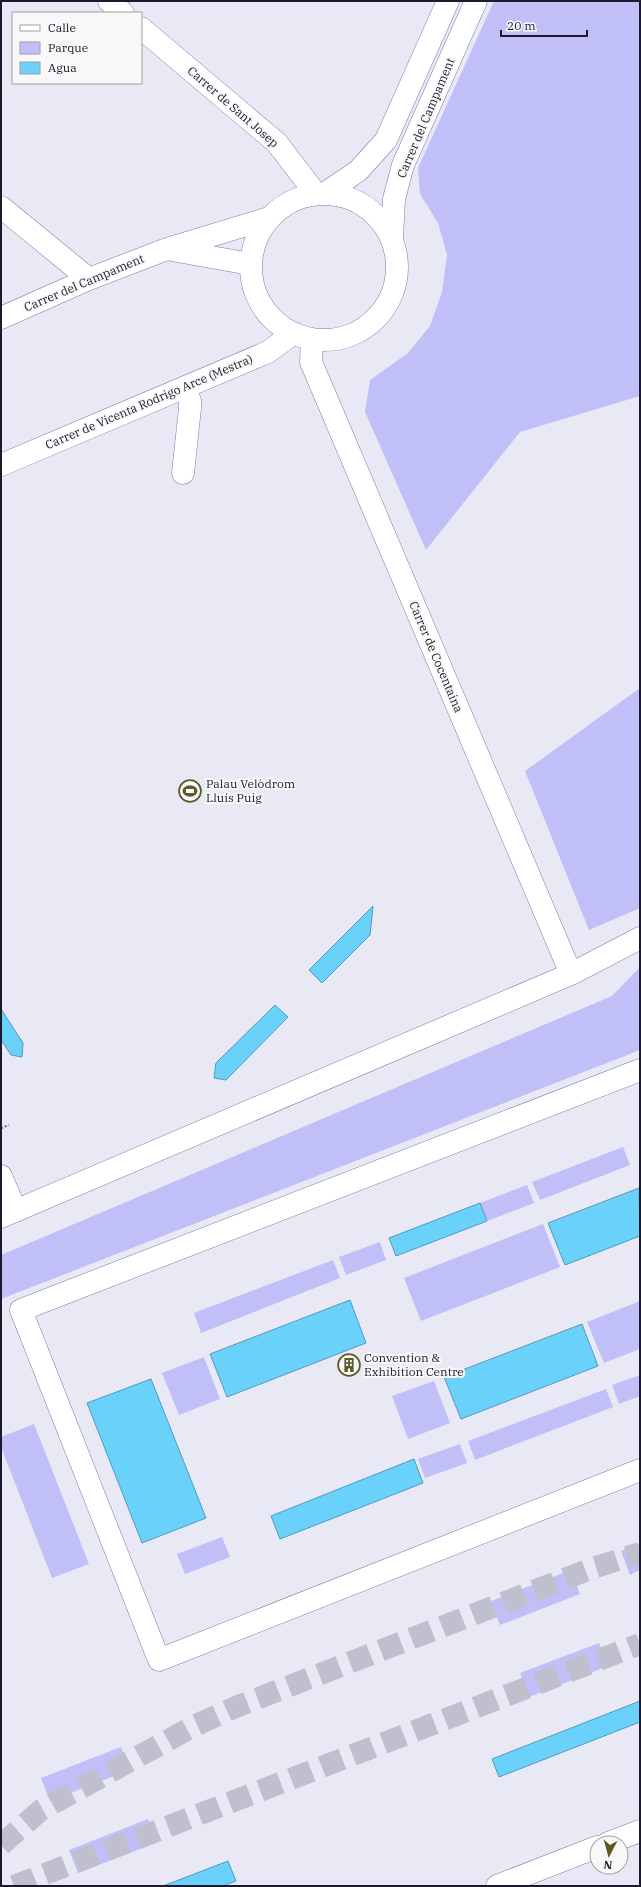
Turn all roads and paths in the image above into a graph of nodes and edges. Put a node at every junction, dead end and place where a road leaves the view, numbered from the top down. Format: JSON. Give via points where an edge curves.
{"nodes":[{"id":1,"x":109,"y":1,"type":"edge"},
{"id":2,"x":448,"y":1,"type":"edge"},
{"id":3,"x":476,"y":1,"type":"edge"},
{"id":4,"x":122,"y":12,"type":"edge"},
{"id":5,"x":142,"y":29,"type":"edge"},
{"id":6,"x":320,"y":194,"type":"junction"},
{"id":7,"x":1,"y":207,"type":"edge"},
{"id":8,"x":268,"y":218,"type":"junction"},
{"id":9,"x":392,"y":239,"type":"junction"},
{"id":10,"x":167,"y":249,"type":"junction"},
{"id":11,"x":250,"y":264,"type":"junction"},
{"id":12,"x":89,"y":279,"type":"junction"},
{"id":13,"x":1,"y":318,"type":"edge"},
{"id":14,"x":303,"y":336,"type":"junction"},
{"id":15,"x":185,"y":387,"type":"junction"},
{"id":16,"x":1,"y":465,"type":"edge"},
{"id":17,"x":183,"y":473,"type":"dead end"},
{"id":18,"x":640,"y":938,"type":"edge"},
{"id":19,"x":571,"y":974,"type":"junction"},
{"id":20,"x":640,"y":1070,"type":"edge"},
{"id":21,"x":9,"y":1125,"type":"dead end"},
{"id":22,"x":1,"y":1128,"type":"edge"},
{"id":23,"x":1,"y":1176,"type":"edge"},
{"id":24,"x":8,"y":1214,"type":"edge"},
{"id":25,"x":640,"y":1470,"type":"edge"},
{"id":26,"x":640,"y":1831,"type":"edge"},
{"id":27,"x":629,"y":1835,"type":"edge"},
{"id":28,"x":589,"y":1850,"type":"edge"},
{"id":29,"x":497,"y":1886,"type":"edge"}],
"edges":[{"from":1,"to":4,"type":"street"},
{"from":2,"to":6,"type":"street","via":[[386,140],[358,172]]},
{"from":3,"to":9,"type":"street","name":"Carrer del Campament","via":[[403,165],[394,199]]},
{"from":5,"to":6,"type":"street","name":"Carrer de Sant Josep","via":[[277,143]]},
{"from":6,"to":8,"type":"street","via":[[311,194],[288,203]]},
{"from":6,"to":9,"type":"street","via":[[336,194],[360,202],[379,218]]},
{"from":7,"to":12,"type":"street"},
{"from":8,"to":10,"type":"street","name":"Carrer del Campament"},
{"from":8,"to":11,"type":"street","via":[[256,239]]},
{"from":9,"to":14,"type":"street","via":[[398,262],[396,285],[386,306],[371,324],[351,335],[328,340]]},
{"from":10,"to":11,"type":"street"},
{"from":10,"to":12,"type":"street","name":"Carrer del Campament"},
{"from":11,"to":14,"type":"street","via":[[253,288],[264,310],[282,328]]},
{"from":12,"to":13,"type":"street","name":"Carrer del Campament"},
{"from":14,"to":15,"type":"street","name":"Carrer de Vicenta Rodrigo Arce (Mestra)"},
{"from":14,"to":19,"type":"street","name":"Carrer de Cocentaina","via":[[311,362]]},
{"from":15,"to":16,"type":"street","name":"Carrer de Vicenta Rodrigo Arce (Mestra)"},
{"from":15,"to":17,"type":"street","via":[[190,408]]},
{"from":18,"to":19,"type":"street"},
{"from":19,"to":24,"type":"street"},
{"from":20,"to":25,"type":"street","via":[[21,1310],[159,1660]]},
{"from":21,"to":22,"type":"path"},
{"from":23,"to":24,"type":"street"},
{"from":26,"to":27,"type":"street"},
{"from":28,"to":29,"type":"street"}]}
